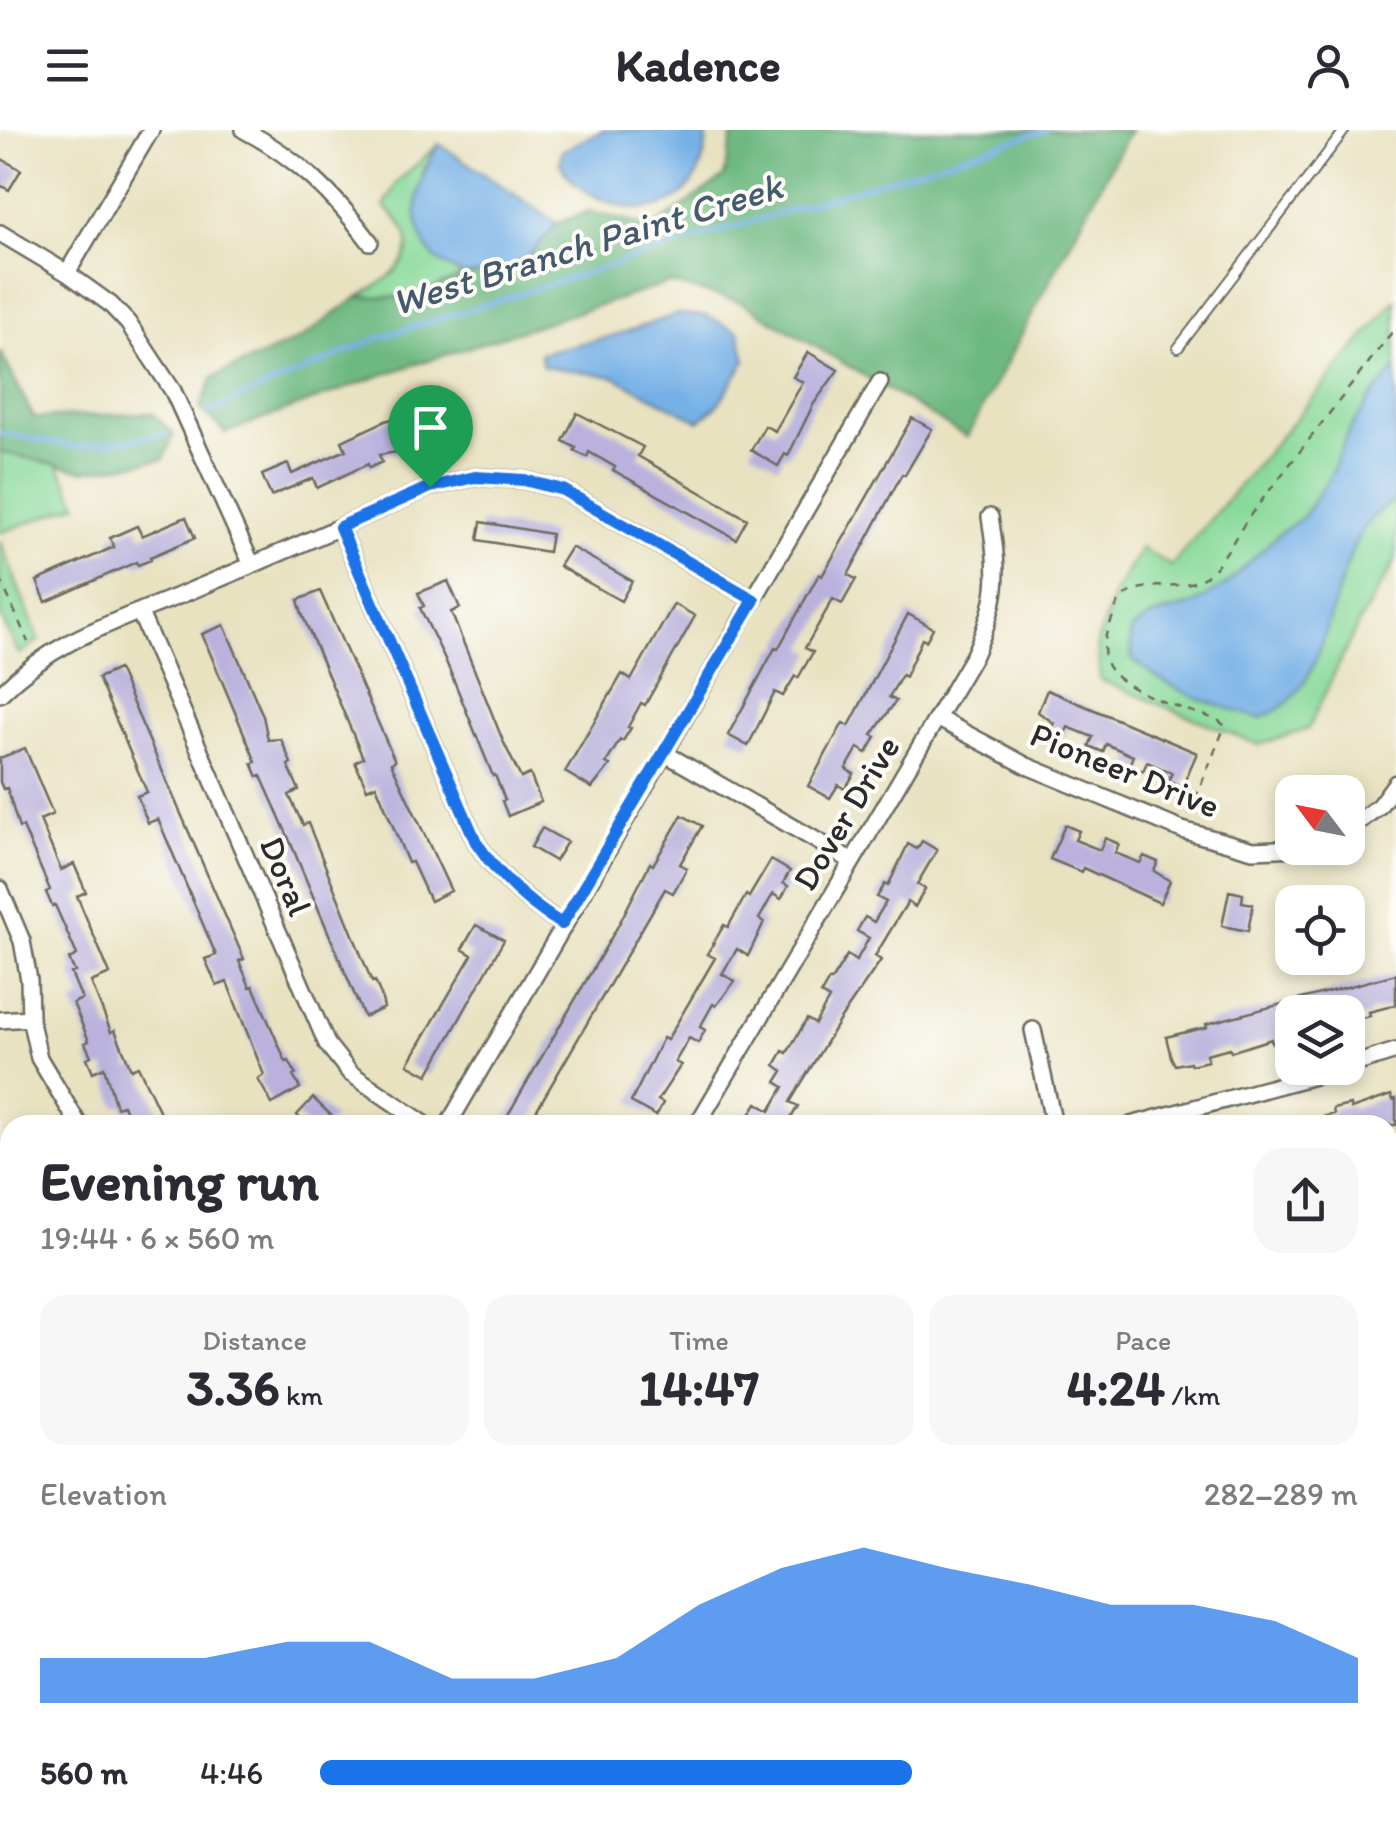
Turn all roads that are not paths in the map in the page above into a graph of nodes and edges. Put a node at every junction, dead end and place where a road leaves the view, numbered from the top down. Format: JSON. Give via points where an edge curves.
{"nodes":[{"id":1,"x":151,"y":130,"type":"edge"},
{"id":2,"x":244,"y":130,"type":"edge"},
{"id":3,"x":1346,"y":130,"type":"edge"},
{"id":4,"x":0,"y":233,"type":"edge"},
{"id":5,"x":370,"y":242,"type":"dead end"},
{"id":6,"x":68,"y":273,"type":"junction"},
{"id":7,"x":1178,"y":348,"type":"dead end"},
{"id":8,"x":880,"y":382,"type":"dead end"},
{"id":9,"x":990,"y":517,"type":"dead end"},
{"id":10,"x":340,"y":527,"type":"junction"},
{"id":11,"x":252,"y":565,"type":"junction"},
{"id":12,"x":754,"y":600,"type":"junction"},
{"id":13,"x":140,"y":613,"type":"junction"},
{"id":14,"x":0,"y":694,"type":"edge"},
{"id":15,"x":936,"y":718,"type":"junction"},
{"id":16,"x":666,"y":754,"type":"junction"},
{"id":17,"x":1396,"y":783,"type":"edge"},
{"id":18,"x":1365,"y":817,"type":"edge"},
{"id":19,"x":1275,"y":849,"type":"edge"},
{"id":20,"x":852,"y":861,"type":"junction"},
{"id":21,"x":0,"y":890,"type":"edge"},
{"id":22,"x":562,"y":924,"type":"junction"},
{"id":23,"x":30,"y":1018,"type":"junction"},
{"id":24,"x":0,"y":1020,"type":"edge"},
{"id":25,"x":1033,"y":1030,"type":"dead end"},
{"id":26,"x":1396,"y":1051,"type":"edge"},
{"id":27,"x":1365,"y":1061,"type":"edge"},
{"id":28,"x":1285,"y":1085,"type":"edge"},
{"id":29,"x":73,"y":1115,"type":"edge"},
{"id":30,"x":411,"y":1115,"type":"edge"},
{"id":31,"x":454,"y":1115,"type":"edge"},
{"id":32,"x":703,"y":1115,"type":"edge"},
{"id":33,"x":1052,"y":1115,"type":"edge"},
{"id":34,"x":1182,"y":1115,"type":"edge"}],
"edges":[{"from":1,"to":6,"type":"street"},
{"from":2,"to":5,"type":"street","via":[[316,178]]},
{"from":3,"to":7,"type":"lane"},
{"from":4,"to":6,"type":"street"},
{"from":6,"to":11,"type":"street","via":[[110,304],[148,350]]},
{"from":8,"to":12,"type":"street"},
{"from":9,"to":15,"type":"street","name":"Dover Drive","via":[[998,559],[990,618]]},
{"from":10,"to":11,"type":"street"},
{"from":10,"to":12,"type":"street","via":[[430,487],[475,477],[524,480],[563,490]]},
{"from":10,"to":22,"type":"street","via":[[476,842],[514,890]]},
{"from":11,"to":13,"type":"street"},
{"from":12,"to":16,"type":"street"},
{"from":13,"to":14,"type":"street","via":[[70,639]]},
{"from":13,"to":30,"type":"street","name":"Doral","via":[[327,1044],[350,1073]]},
{"from":15,"to":19,"type":"street","name":"Pioneer Drive","via":[[1027,766],[1182,830],[1253,850]]},
{"from":15,"to":20,"type":"street","name":"Dover Drive"},
{"from":16,"to":20,"type":"street"},
{"from":16,"to":22,"type":"street"},
{"from":17,"to":18,"type":"street"},
{"from":20,"to":32,"type":"street","name":"Dover Drive"},
{"from":21,"to":23,"type":"street","via":[[22,941]]},
{"from":22,"to":31,"type":"street"},
{"from":23,"to":24,"type":"street"},
{"from":23,"to":29,"type":"street","via":[[46,1074]]},
{"from":25,"to":33,"type":"street"},
{"from":26,"to":27,"type":"street"},
{"from":28,"to":34,"type":"street"}]}
